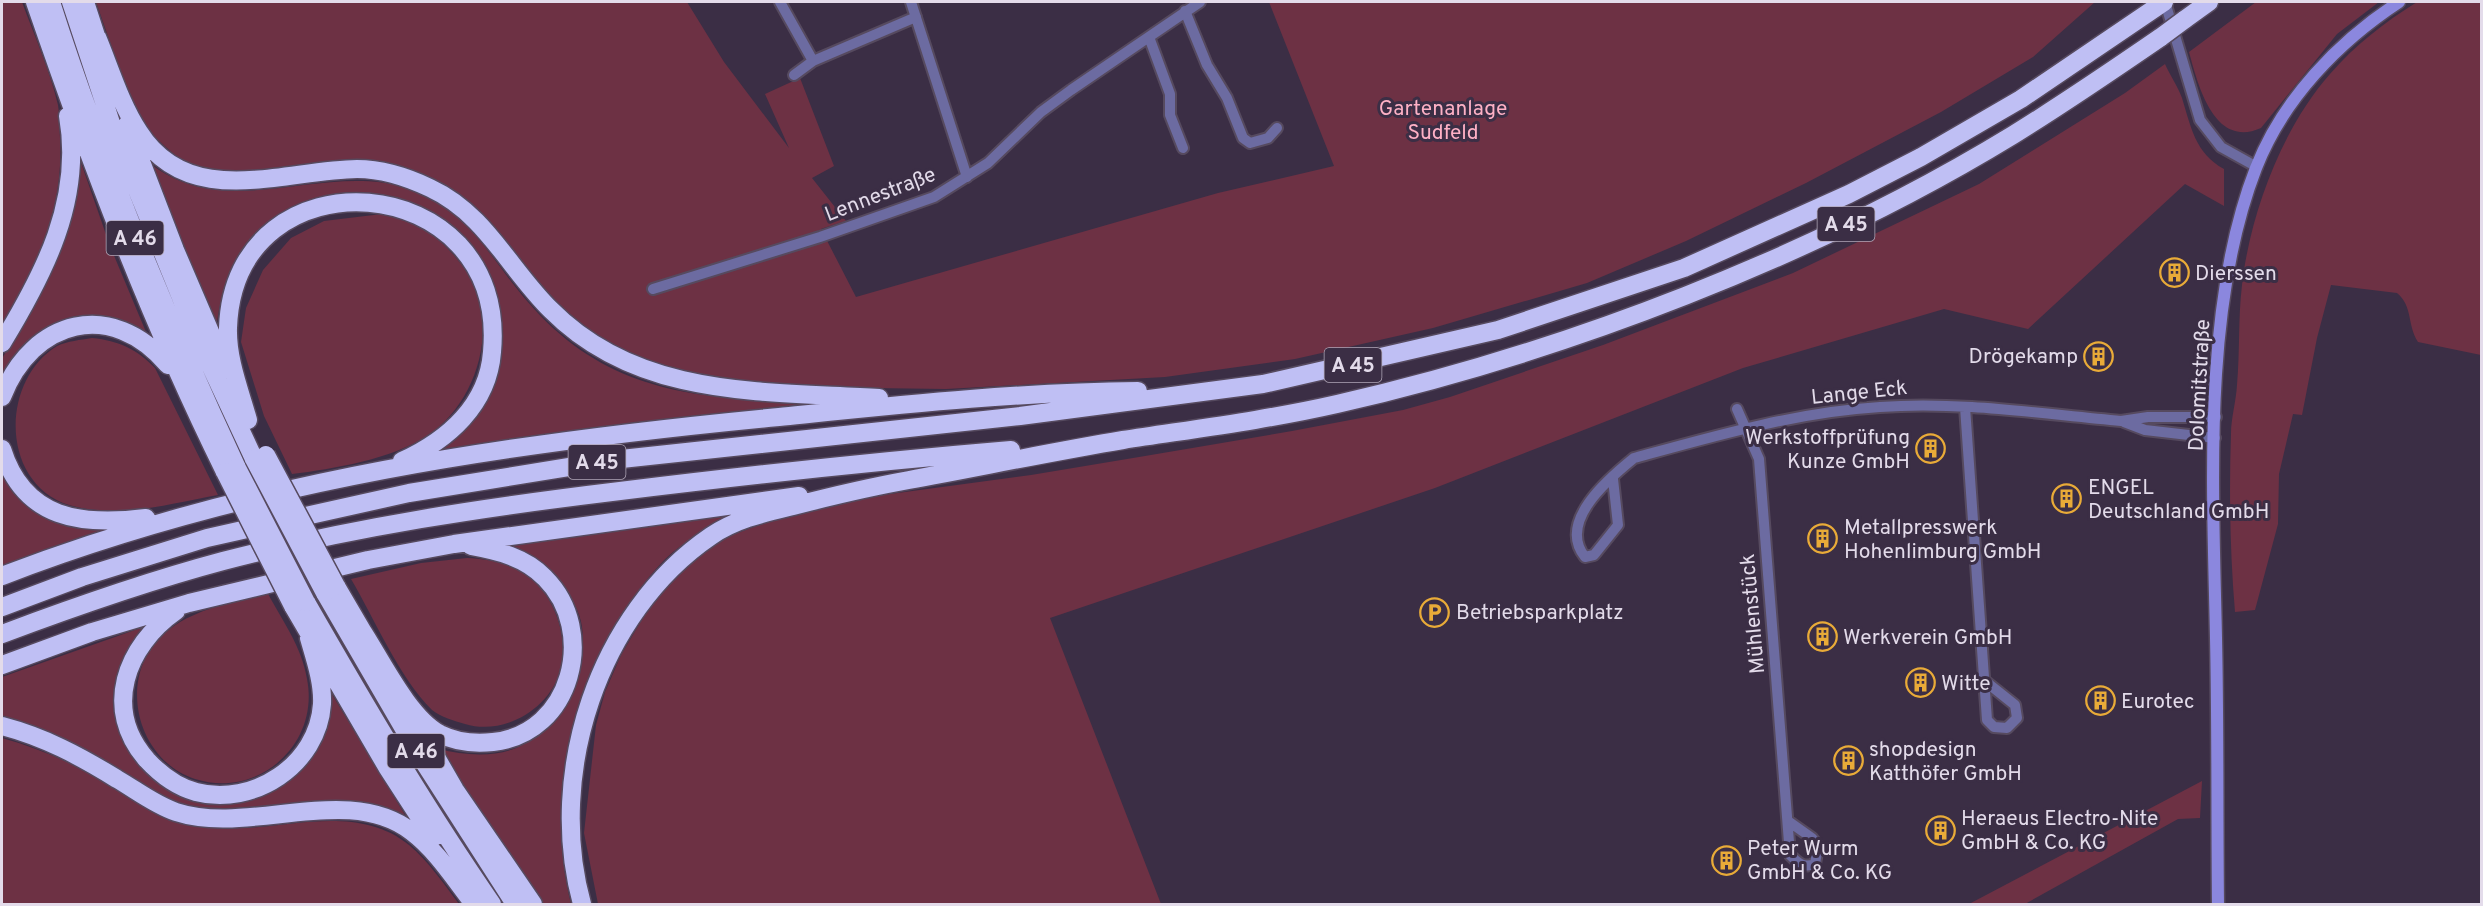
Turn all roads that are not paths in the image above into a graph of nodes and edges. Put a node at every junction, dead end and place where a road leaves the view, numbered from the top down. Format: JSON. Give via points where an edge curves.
{"nodes":[{"id":1,"x":35,"y":2,"type":"edge"},
{"id":2,"x":51,"y":2,"type":"edge"},
{"id":3,"x":71,"y":2,"type":"edge"},
{"id":4,"x":85,"y":2,"type":"edge"},
{"id":5,"x":780,"y":2,"type":"edge"},
{"id":6,"x":911,"y":2,"type":"edge"},
{"id":7,"x":1200,"y":2,"type":"edge"},
{"id":8,"x":2210,"y":2,"type":"edge"},
{"id":9,"x":2399,"y":2,"type":"edge"},
{"id":10,"x":2160,"y":5,"type":"edge"},
{"id":11,"x":1185,"y":11,"type":"junction"},
{"id":12,"x":916,"y":17,"type":"junction"},
{"id":13,"x":97,"y":37,"type":"junction"},
{"id":14,"x":1149,"y":37,"type":"junction"},
{"id":15,"x":813,"y":61,"type":"junction"},
{"id":16,"x":794,"y":75,"type":"dead end"},
{"id":17,"x":62,"y":79,"type":"junction"},
{"id":18,"x":1277,"y":128,"type":"dead end"},
{"id":19,"x":1183,"y":148,"type":"dead end"},
{"id":20,"x":2257,"y":167,"type":"junction"},
{"id":21,"x":968,"y":177,"type":"junction"},
{"id":22,"x":653,"y":289,"type":"dead end"},
{"id":23,"x":2,"y":343,"type":"edge"},
{"id":24,"x":1208,"y":390,"type":"junction"},
{"id":25,"x":2,"y":397,"type":"edge"},
{"id":26,"x":935,"y":402,"type":"junction"},
{"id":27,"x":1965,"y":407,"type":"junction"},
{"id":28,"x":1737,"y":409,"type":"dead end"},
{"id":29,"x":2216,"y":417,"type":"junction"},
{"id":30,"x":248,"y":420,"type":"junction"},
{"id":31,"x":2121,"y":421,"type":"junction"},
{"id":32,"x":200,"y":422,"type":"junction"},
{"id":33,"x":1748,"y":429,"type":"junction"},
{"id":34,"x":2215,"y":438,"type":"junction"},
{"id":35,"x":1115,"y":442,"type":"junction"},
{"id":36,"x":2,"y":449,"type":"edge"},
{"id":37,"x":260,"y":457,"type":"junction"},
{"id":38,"x":384,"y":469,"type":"junction"},
{"id":39,"x":231,"y":470,"type":"junction"},
{"id":40,"x":1613,"y":479,"type":"junction"},
{"id":41,"x":849,"y":491,"type":"junction"},
{"id":42,"x":196,"y":512,"type":"junction"},
{"id":43,"x":454,"y":544,"type":"junction"},
{"id":44,"x":2,"y":576,"type":"edge"},
{"id":45,"x":330,"y":589,"type":"junction"},
{"id":46,"x":189,"y":603,"type":"junction"},
{"id":47,"x":300,"y":604,"type":"junction"},
{"id":48,"x":2,"y":607,"type":"edge"},
{"id":49,"x":361,"y":629,"type":"junction"},
{"id":50,"x":2,"y":634,"type":"edge"},
{"id":51,"x":309,"y":638,"type":"junction"},
{"id":52,"x":2,"y":665,"type":"edge"},
{"id":53,"x":1985,"y":681,"type":"dead end"},
{"id":54,"x":2,"y":726,"type":"edge"},
{"id":55,"x":1788,"y":821,"type":"dead end"},
{"id":56,"x":475,"y":904,"type":"edge"},
{"id":57,"x":492,"y":904,"type":"edge"},
{"id":58,"x":515,"y":904,"type":"edge"},
{"id":59,"x":533,"y":904,"type":"edge"},
{"id":60,"x":582,"y":904,"type":"edge"},
{"id":61,"x":2218,"y":904,"type":"edge"}],
"edges":[{"from":1,"to":17,"type":"highway"},
{"from":2,"to":39,"type":"highway","number":"A 46","via":[[99,146]]},
{"from":3,"to":37,"type":"highway","number":"A 46","via":[[121,148],[198,339]]},
{"from":4,"to":13,"type":"highway"},
{"from":5,"to":15,"type":"street"},
{"from":6,"to":12,"type":"street"},
{"from":7,"to":11,"type":"street","name":"Lennestraße"},
{"from":8,"to":35,"type":"highway","number":"A 45","bridge":true,"via":[[2084,89],[1965,162],[1859,218],[1719,281],[1553,343],[1335,405]]},
{"from":9,"to":20,"type":"street","name":"Dolomitstraße","via":[[2351,37],[2312,77],[2274,130]]},
{"from":10,"to":20,"type":"street","via":[[2200,120],[2221,147]]},
{"from":10,"to":24,"type":"highway","number":"A 45","via":[[2021,99],[1921,157],[1768,232],[1684,268],[1498,330],[1263,384]]},
{"from":11,"to":14,"type":"street","name":"Lennestraße"},
{"from":11,"to":18,"type":"street","via":[[1243,138],[1250,143],[1268,138]]},
{"from":12,"to":15,"type":"street"},
{"from":12,"to":21,"type":"street"},
{"from":13,"to":26,"type":"highway","via":[[138,131],[149,146],[178,168],[223,181],[252,182],[358,169],[407,178],[448,198],[475,218],[552,312],[600,349],[628,363],[660,376],[732,390]]},
{"from":13,"to":30,"type":"highway","via":[[134,147]]},
{"from":14,"to":19,"type":"street","via":[[1170,94],[1170,114]]},
{"from":14,"to":21,"type":"street","name":"Lennestraße","via":[[1041,112]]},
{"from":15,"to":16,"type":"street"},
{"from":17,"to":23,"type":"highway","via":[[70,143],[65,207],[50,256]]},
{"from":17,"to":32,"type":"highway","via":[[120,236]]},
{"from":20,"to":29,"type":"street","name":"Dolomitstraße","via":[[2235,232],[2226,274]]},
{"from":21,"to":22,"type":"street","name":"Lennestraße","via":[[903,210]]},
{"from":24,"to":26,"type":"highway","via":[[1100,391]]},
{"from":24,"to":48,"type":"highway","number":"A 45","via":[[1031,414],[612,460],[409,493],[207,538]]},
{"from":25,"to":32,"type":"highway","via":[[15,369],[41,341],[60,330],[108,325],[130,332],[153,347],[169,366]]},
{"from":26,"to":38,"type":"highway","via":[[661,428]]},
{"from":27,"to":31,"type":"street","name":"Lange Eck"},
{"from":27,"to":33,"type":"street","name":"Lange Eck","via":[[1878,406]]},
{"from":27,"to":53,"type":"street"},
{"from":28,"to":33,"type":"street","name":"Mühlenstück"},
{"from":29,"to":31,"type":"street","name":"Lange Eck"},
{"from":29,"to":34,"type":"street","name":"Dolomitstraße"},
{"from":30,"to":37,"type":"highway"},
{"from":30,"to":38,"type":"highway","via":[[228,329],[236,282],[249,256],[289,220],[335,202],[384,203],[408,210],[438,226],[457,242],[472,263],[482,280],[494,337],[484,385],[460,423],[440,441]]},
{"from":31,"to":34,"type":"street","name":"Lange Eck","via":[[2145,430]]},
{"from":32,"to":39,"type":"highway"},
{"from":33,"to":40,"type":"street","name":"Lange Eck","via":[[1634,458]]},
{"from":33,"to":55,"type":"street","name":"Mühlenstück","via":[[1759,459]]},
{"from":34,"to":61,"type":"street","name":"Dolomitstraße"},
{"from":35,"to":41,"type":"highway"},
{"from":35,"to":50,"type":"highway","number":"A 45","via":[[807,468],[521,503],[349,532],[222,561],[84,603]]},
{"from":36,"to":42,"type":"highway","via":[[7,466],[34,500],[78,521],[110,523]]},
{"from":37,"to":45,"type":"highway","number":"A 46","bridge":true},
{"from":38,"to":42,"type":"highway"},
{"from":39,"to":47,"type":"highway","number":"A 46","bridge":true},
{"from":40,"to":40,"type":"street","name":"Lange Eck","via":[[1580,515],[1576,530],[1580,550],[1586,557],[1594,555],[1618,525]]},
{"from":41,"to":43,"type":"highway","via":[[774,498]]},
{"from":41,"to":60,"type":"highway","via":[[738,520],[713,534],[664,574],[631,616],[598,680],[576,761],[572,843]]},
{"from":42,"to":44,"type":"highway"},
{"from":43,"to":46,"type":"highway","via":[[368,560]]},
{"from":43,"to":49,"type":"highway","via":[[490,549],[529,565],[550,583],[565,606],[574,643],[572,666],[557,704],[539,723],[522,734],[479,744],[438,733],[414,711]]},
{"from":45,"to":49,"type":"highway"},
{"from":45,"to":58,"type":"highway","number":"A 46","via":[[423,762]]},
{"from":46,"to":51,"type":"highway","via":[[148,635],[135,653],[123,691],[129,730],[140,751],[156,770],[196,792],[247,791],[273,781],[293,766],[309,746],[322,705],[318,667]]},
{"from":46,"to":52,"type":"highway"},
{"from":47,"to":51,"type":"highway"},
{"from":47,"to":57,"type":"highway","number":"A 46"},
{"from":49,"to":59,"type":"highway","via":[[455,790]]},
{"from":51,"to":56,"type":"highway"},
{"from":54,"to":56,"type":"highway","via":[[58,745],[146,797],[192,817],[228,820],[345,811],[369,813],[396,822],[425,842]]}]}
